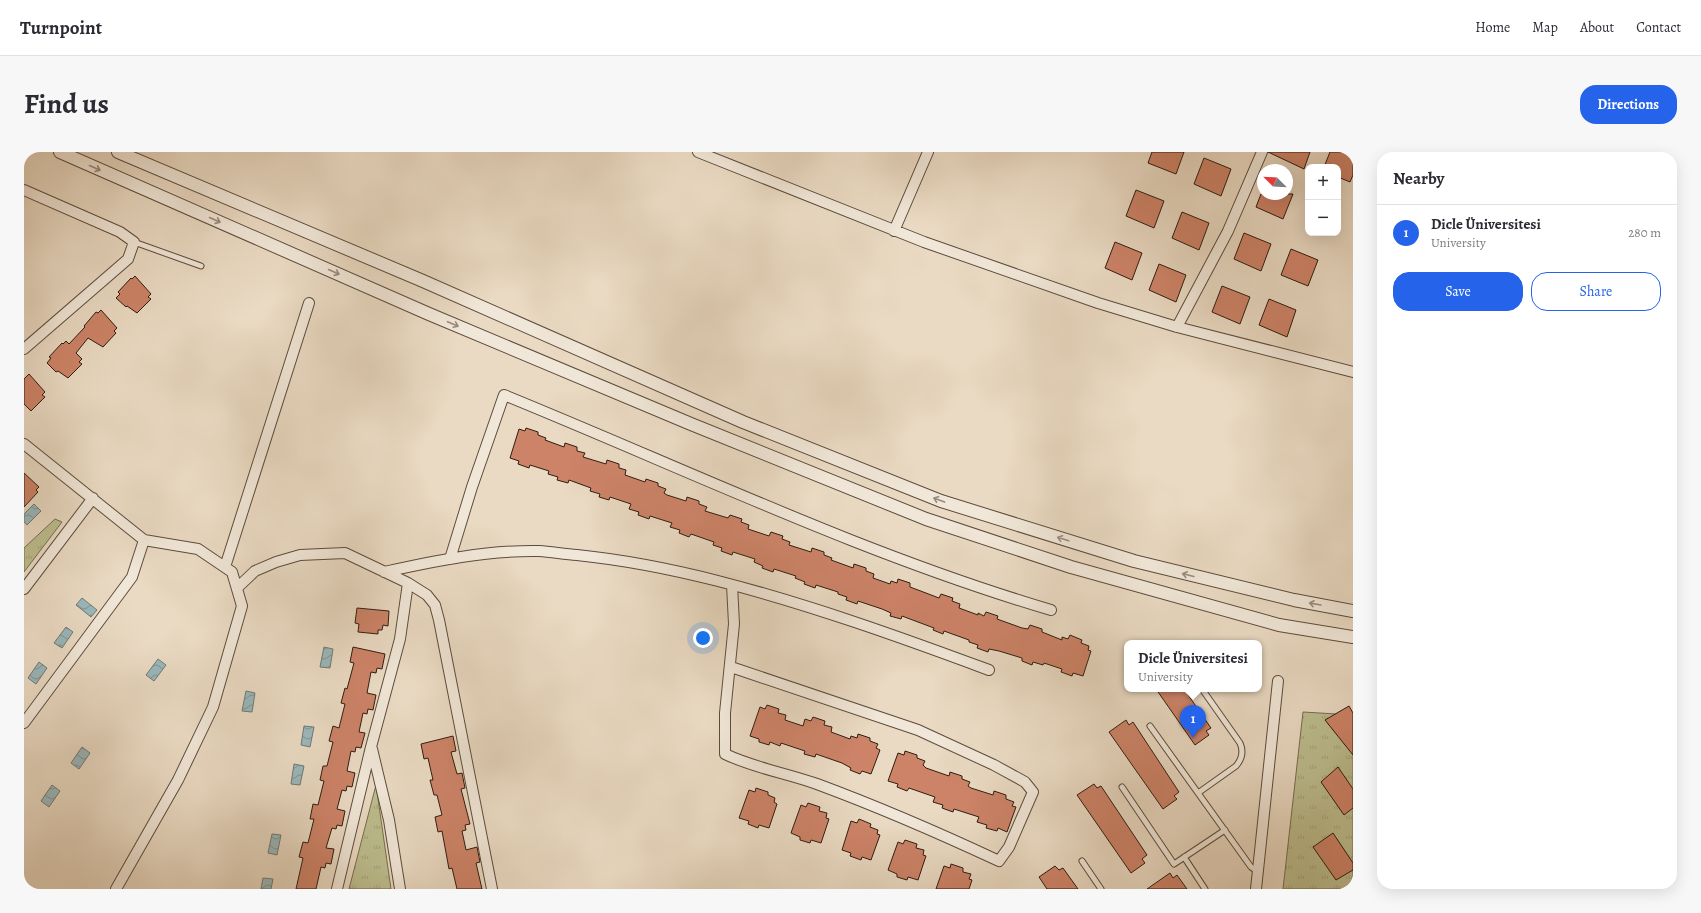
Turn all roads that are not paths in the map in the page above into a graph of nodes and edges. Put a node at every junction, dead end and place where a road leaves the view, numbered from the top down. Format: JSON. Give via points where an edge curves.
{"nodes":[{"id":1,"x":60,"y":152,"type":"edge"},
{"id":2,"x":118,"y":152,"type":"edge"},
{"id":3,"x":698,"y":152,"type":"edge"},
{"id":4,"x":928,"y":152,"type":"edge"},
{"id":5,"x":1262,"y":152,"type":"edge"},
{"id":6,"x":24,"y":190,"type":"edge"},
{"id":7,"x":894,"y":231,"type":"junction"},
{"id":8,"x":134,"y":242,"type":"junction"},
{"id":9,"x":201,"y":266,"type":"dead end"},
{"id":10,"x":309,"y":304,"type":"dead end"},
{"id":11,"x":1177,"y":327,"type":"junction"},
{"id":12,"x":24,"y":350,"type":"edge"},
{"id":13,"x":1353,"y":372,"type":"edge"},
{"id":14,"x":24,"y":444,"type":"edge"},
{"id":15,"x":93,"y":498,"type":"junction"},
{"id":16,"x":144,"y":540,"type":"junction"},
{"id":17,"x":450,"y":559,"type":"junction"},
{"id":18,"x":225,"y":567,"type":"junction"},
{"id":19,"x":384,"y":572,"type":"junction"},
{"id":20,"x":408,"y":583,"type":"junction"},
{"id":21,"x":732,"y":585,"type":"junction"},
{"id":22,"x":237,"y":588,"type":"junction"},
{"id":23,"x":24,"y":589,"type":"edge"},
{"id":24,"x":1051,"y":610,"type":"dead end"},
{"id":25,"x":1353,"y":611,"type":"edge"},
{"id":26,"x":1353,"y":637,"type":"edge"},
{"id":27,"x":730,"y":667,"type":"junction"},
{"id":28,"x":989,"y":670,"type":"dead end"},
{"id":29,"x":1278,"y":681,"type":"dead end"},
{"id":30,"x":1204,"y":692,"type":"edge"},
{"id":31,"x":24,"y":723,"type":"edge"},
{"id":32,"x":1150,"y":726,"type":"dead end"},
{"id":33,"x":371,"y":747,"type":"junction"},
{"id":34,"x":1122,"y":786,"type":"dead end"},
{"id":35,"x":1198,"y":793,"type":"junction"},
{"id":36,"x":1225,"y":830,"type":"junction"},
{"id":37,"x":1184,"y":857,"type":"junction"},
{"id":38,"x":1082,"y":861,"type":"dead end"},
{"id":39,"x":1258,"y":872,"type":"junction"},
{"id":40,"x":116,"y":889,"type":"edge"},
{"id":41,"x":337,"y":889,"type":"edge"},
{"id":42,"x":400,"y":889,"type":"edge"},
{"id":43,"x":492,"y":889,"type":"edge"},
{"id":44,"x":1101,"y":889,"type":"edge"},
{"id":45,"x":1205,"y":889,"type":"edge"},
{"id":46,"x":1256,"y":889,"type":"edge"}],
"edges":[{"from":1,"to":26,"type":"street","one_way":true,"via":[[437,317],[691,424],[926,518],[1071,567],[1279,625]]},
{"from":25,"to":2,"type":"street","one_way":true,"via":[[1294,600],[1134,562],[941,500],[743,422],[423,281]]},
{"from":3,"to":7,"type":"street"},
{"from":4,"to":7,"type":"street"},
{"from":5,"to":11,"type":"street","via":[[1228,231]]},
{"from":6,"to":8,"type":"street","via":[[120,232]]},
{"from":7,"to":11,"type":"street","via":[[1098,303]]},
{"from":8,"to":9,"type":"lane"},
{"from":8,"to":12,"type":"street","via":[[128,259]]},
{"from":10,"to":18,"type":"street"},
{"from":11,"to":13,"type":"street"},
{"from":14,"to":15,"type":"street"},
{"from":15,"to":16,"type":"street"},
{"from":15,"to":23,"type":"street"},
{"from":16,"to":18,"type":"street","via":[[198,549]]},
{"from":16,"to":31,"type":"street","via":[[132,577]]},
{"from":17,"to":19,"type":"street"},
{"from":17,"to":21,"type":"street","via":[[539,551],[623,560]]},
{"from":17,"to":24,"type":"street","via":[[504,395],[846,539],[935,573]]},
{"from":18,"to":22,"type":"street","via":[[232,572]]},
{"from":19,"to":20,"type":"street"},
{"from":19,"to":22,"type":"street","via":[[345,553],[300,555],[255,571]]},
{"from":20,"to":33,"type":"street","via":[[400,639]]},
{"from":20,"to":43,"type":"street","via":[[427,595],[435,605]]},
{"from":21,"to":27,"type":"street","via":[[734,624]]},
{"from":21,"to":28,"type":"street","via":[[874,628]]},
{"from":22,"to":40,"type":"street","via":[[242,606],[213,707],[178,780]]},
{"from":27,"to":27,"type":"street","via":[[725,713],[725,754],[739,761],[815,783],[894,813],[999,861],[1010,848],[1034,792],[1025,782],[918,730]]},
{"from":29,"to":39,"type":"street"},
{"from":30,"to":35,"type":"lane","via":[[1240,743],[1242,752],[1236,766]]},
{"from":32,"to":35,"type":"lane"},
{"from":33,"to":41,"type":"street"},
{"from":33,"to":42,"type":"street","via":[[389,820]]},
{"from":34,"to":37,"type":"lane","via":[[1174,864]]},
{"from":35,"to":36,"type":"lane"},
{"from":36,"to":37,"type":"lane"},
{"from":36,"to":39,"type":"lane","via":[[1251,867]]},
{"from":37,"to":45,"type":"lane"},
{"from":38,"to":44,"type":"lane"},
{"from":39,"to":46,"type":"street"}]}
